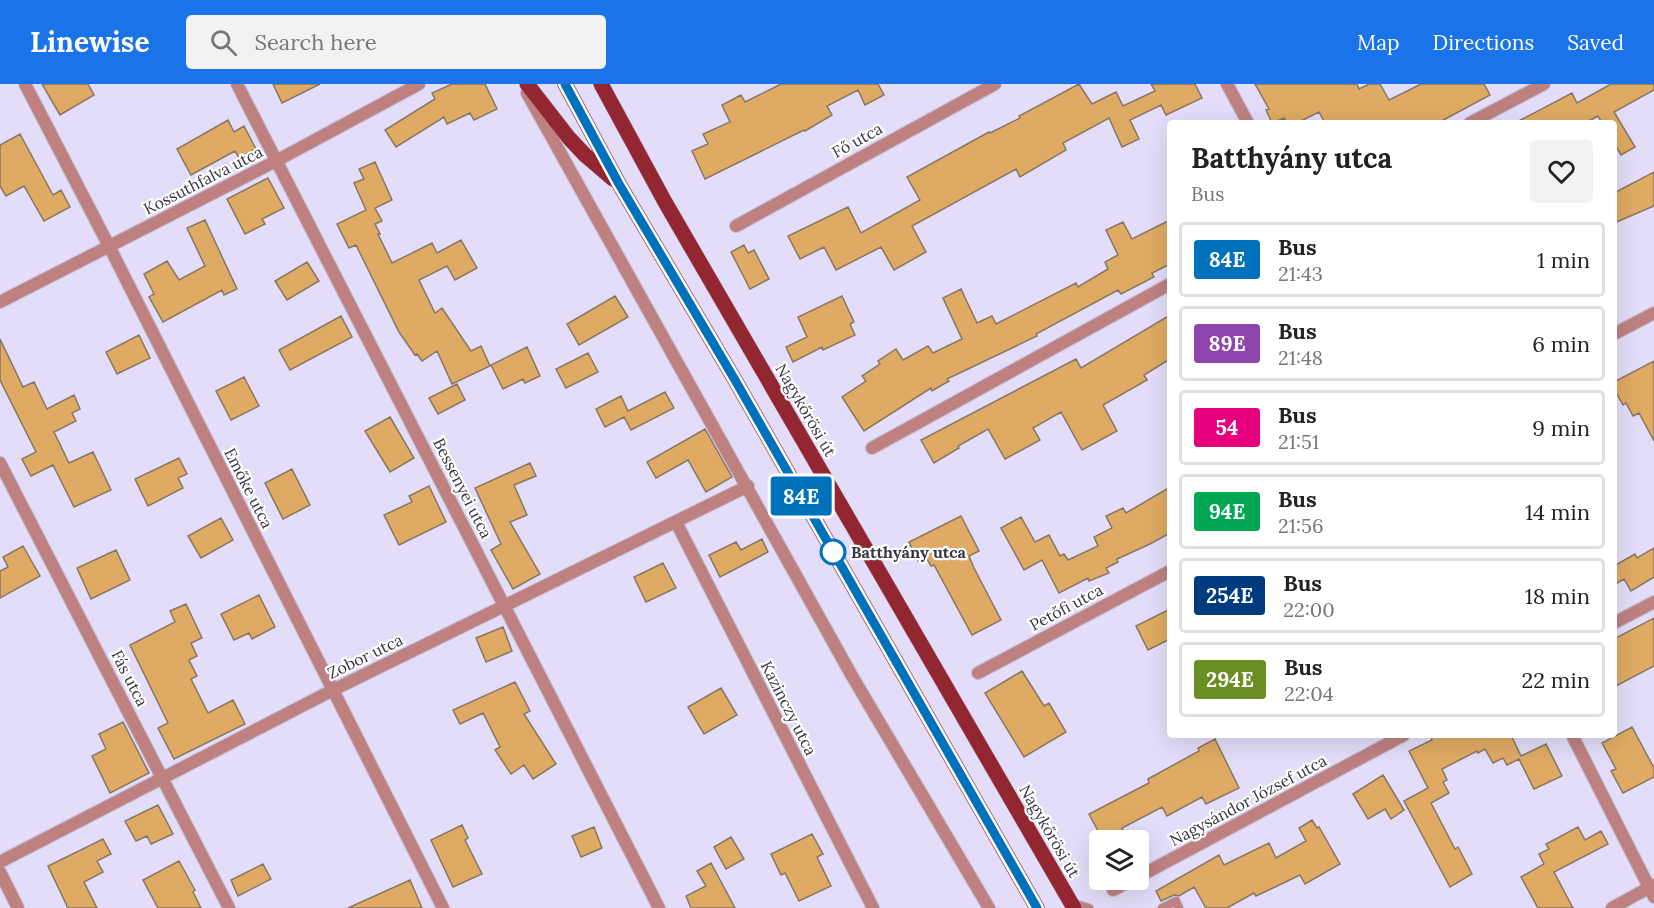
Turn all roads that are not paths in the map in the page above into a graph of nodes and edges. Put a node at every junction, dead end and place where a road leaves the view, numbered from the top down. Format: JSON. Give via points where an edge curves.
{"nodes":[{"id":1,"x":25,"y":84,"type":"edge"},
{"id":2,"x":237,"y":84,"type":"edge"},
{"id":3,"x":419,"y":84,"type":"edge"},
{"id":4,"x":522,"y":84,"type":"edge"},
{"id":5,"x":527,"y":84,"type":"edge"},
{"id":6,"x":565,"y":84,"type":"edge"},
{"id":7,"x":601,"y":84,"type":"edge"},
{"id":8,"x":995,"y":84,"type":"edge"},
{"id":9,"x":1227,"y":84,"type":"edge"},
{"id":10,"x":1544,"y":84,"type":"edge"},
{"id":11,"x":1246,"y":120,"type":"edge"},
{"id":12,"x":1476,"y":120,"type":"edge"},
{"id":13,"x":276,"y":161,"type":"junction"},
{"id":14,"x":619,"y":184,"type":"junction"},
{"id":15,"x":736,"y":226,"type":"dead end"},
{"id":16,"x":109,"y":246,"type":"junction"},
{"id":17,"x":1167,"y":286,"type":"edge"},
{"id":18,"x":0,"y":302,"type":"edge"},
{"id":19,"x":1654,"y":313,"type":"edge"},
{"id":20,"x":1617,"y":332,"type":"edge"},
{"id":21,"x":872,"y":448,"type":"dead end"},
{"id":22,"x":0,"y":463,"type":"edge"},
{"id":23,"x":748,"y":486,"type":"junction"},
{"id":24,"x":676,"y":522,"type":"junction"},
{"id":25,"x":1167,"y":573,"type":"edge"},
{"id":26,"x":1654,"y":602,"type":"edge"},
{"id":27,"x":505,"y":606,"type":"junction"},
{"id":28,"x":1617,"y":621,"type":"edge"},
{"id":29,"x":978,"y":673,"type":"dead end"},
{"id":30,"x":333,"y":690,"type":"junction"},
{"id":31,"x":1398,"y":738,"type":"edge"},
{"id":32,"x":1574,"y":738,"type":"edge"},
{"id":33,"x":163,"y":778,"type":"junction"},
{"id":34,"x":0,"y":862,"type":"edge"},
{"id":35,"x":1149,"y":871,"type":"edge"},
{"id":36,"x":0,"y":872,"type":"edge"},
{"id":37,"x":1652,"y":890,"type":"edge"},
{"id":38,"x":1072,"y":905,"type":"edge"},
{"id":39,"x":18,"y":908,"type":"edge"},
{"id":40,"x":229,"y":908,"type":"edge"},
{"id":41,"x":443,"y":908,"type":"edge"},
{"id":42,"x":658,"y":908,"type":"edge"},
{"id":43,"x":873,"y":908,"type":"edge"},
{"id":44,"x":989,"y":908,"type":"edge"},
{"id":45,"x":1037,"y":908,"type":"edge"},
{"id":46,"x":1089,"y":908,"type":"edge"},
{"id":47,"x":1162,"y":908,"type":"edge"},
{"id":48,"x":1179,"y":908,"type":"edge"},
{"id":49,"x":1612,"y":908,"type":"edge"}],
"edges":[{"from":1,"to":16,"type":"street","name":"Emőke utca"},
{"from":2,"to":13,"type":"street","name":"Bessenyei utca"},
{"from":3,"to":13,"type":"street","name":"Kossuthfalva utca"},
{"from":4,"to":23,"type":"street"},
{"from":5,"to":14,"type":"main road","via":[[585,155]]},
{"from":6,"to":14,"type":"main road"},
{"from":7,"to":38,"type":"main road","name":"Nagykőrösi út","via":[[675,220]]},
{"from":8,"to":15,"type":"street","name":"Fő utca"},
{"from":9,"to":11,"type":"street"},
{"from":10,"to":12,"type":"street"},
{"from":13,"to":16,"type":"street","name":"Kossuthfalva utca"},
{"from":13,"to":27,"type":"street","name":"Bessenyei utca"},
{"from":14,"to":45,"type":"main road"},
{"from":16,"to":18,"type":"street","name":"Kossuthfalva utca"},
{"from":16,"to":30,"type":"street","name":"Emőke utca"},
{"from":17,"to":21,"type":"street"},
{"from":19,"to":20,"type":"street"},
{"from":22,"to":33,"type":"street","name":"Fás utca"},
{"from":23,"to":24,"type":"street","name":"Zobor utca"},
{"from":23,"to":44,"type":"street","via":[[852,676]]},
{"from":24,"to":27,"type":"street","name":"Zobor utca"},
{"from":24,"to":43,"type":"street","name":"Kazinczy utca"},
{"from":25,"to":29,"type":"street","name":"Petőfi utca"},
{"from":26,"to":28,"type":"street"},
{"from":27,"to":30,"type":"street","name":"Zobor utca"},
{"from":27,"to":42,"type":"street","name":"Bessenyei utca"},
{"from":30,"to":33,"type":"street","name":"Zobor utca"},
{"from":30,"to":41,"type":"street","name":"Emőke utca"},
{"from":31,"to":35,"type":"street","name":"Nagysándor József utca"},
{"from":32,"to":37,"type":"street"},
{"from":33,"to":34,"type":"street","name":"Zobor utca"},
{"from":33,"to":40,"type":"street","name":"Fás utca"},
{"from":36,"to":39,"type":"street"},
{"from":37,"to":49,"type":"street"},
{"from":38,"to":46,"type":"lane"},
{"from":47,"to":48,"type":"lane","via":[[1176,901]]}]}
